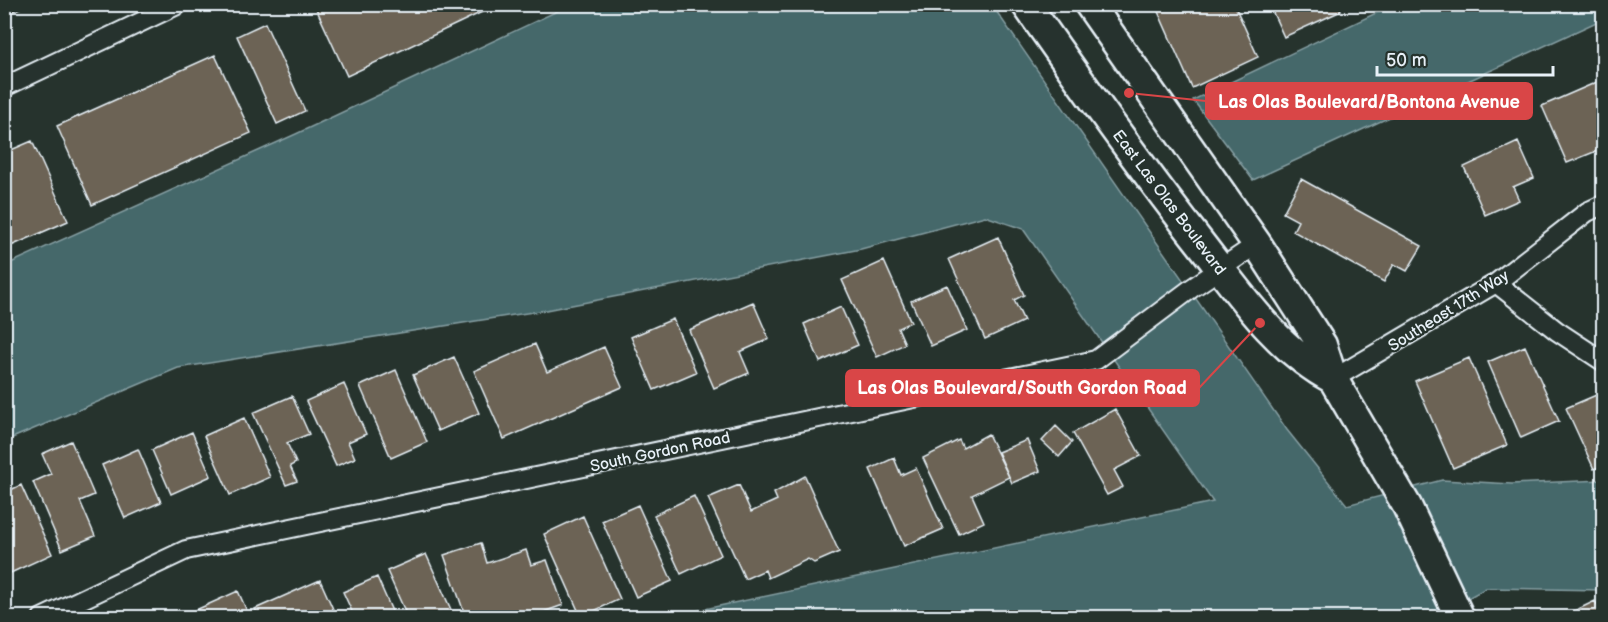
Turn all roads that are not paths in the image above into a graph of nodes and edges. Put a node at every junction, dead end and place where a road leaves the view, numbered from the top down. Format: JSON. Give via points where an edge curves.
{"nodes":[{"id":1,"x":179,"y":4,"type":"edge"},
{"id":2,"x":1089,"y":4,"type":"edge"},
{"id":3,"x":1032,"y":7,"type":"edge"},
{"id":4,"x":4,"y":87,"type":"edge"},
{"id":5,"x":1595,"y":208,"type":"edge"},
{"id":6,"x":1257,"y":244,"type":"junction"},
{"id":7,"x":1221,"y":269,"type":"junction"},
{"id":8,"x":1496,"y":283,"type":"junction"},
{"id":9,"x":1604,"y":362,"type":"edge"},
{"id":10,"x":1333,"y":379,"type":"junction"},
{"id":11,"x":42,"y":618,"type":"edge"},
{"id":12,"x":1460,"y":618,"type":"edge"}],
"edges":[{"from":1,"to":4,"type":"street"},
{"from":2,"to":6,"type":"main road","name":"East Las Olas Boulevard"},
{"from":3,"to":7,"type":"main road","name":"East Las Olas Boulevard","via":[[1140,166]]},
{"from":5,"to":8,"type":"street","name":"Southeast 17th Way"},
{"from":6,"to":7,"type":"street","name":"South Gordon Road"},
{"from":6,"to":10,"type":"main road","name":"East Las Olas Boulevard","via":[[1322,345]]},
{"from":7,"to":10,"type":"main road","name":"East Las Olas Boulevard","via":[[1299,358]]},
{"from":7,"to":11,"type":"street","name":"South Gordon Road","via":[[1096,360],[186,550]]},
{"from":8,"to":9,"type":"street"},
{"from":8,"to":10,"type":"street","name":"Southeast 17th Way"},
{"from":10,"to":12,"type":"main road","name":"East Las Olas Boulevard","via":[[1407,506]]}]}
